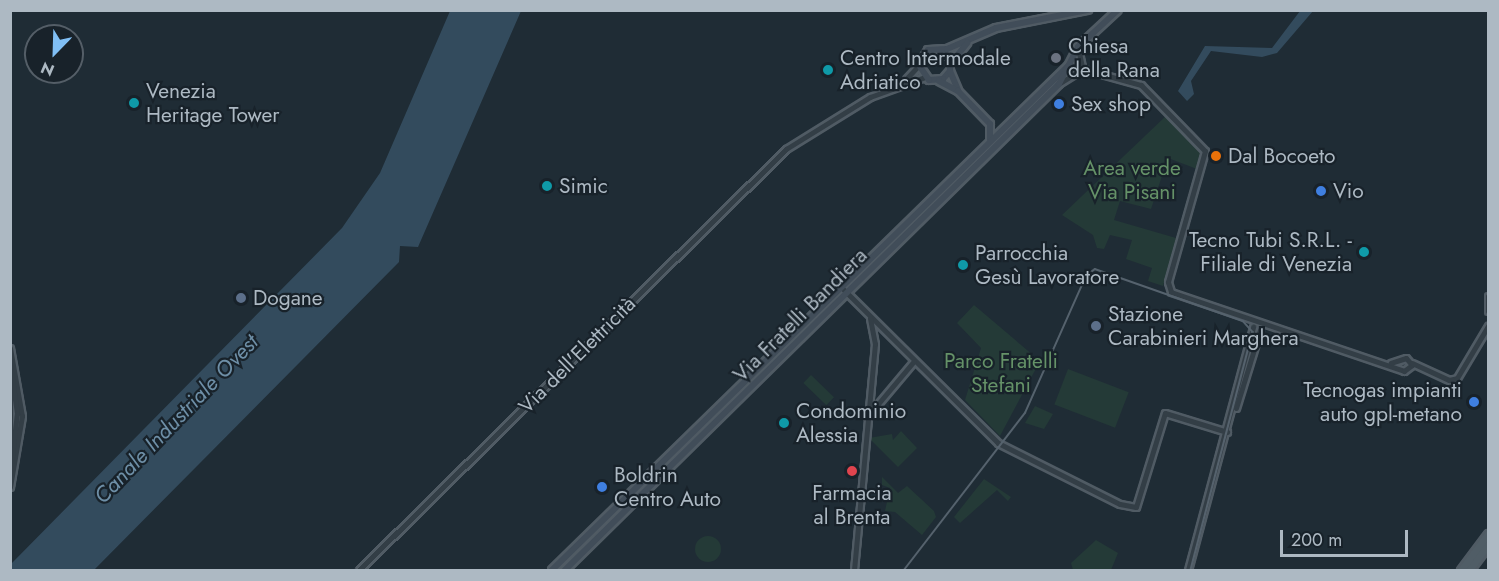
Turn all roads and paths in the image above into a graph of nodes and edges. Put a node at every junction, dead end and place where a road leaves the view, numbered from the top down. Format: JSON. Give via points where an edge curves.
{"nodes":[{"id":1,"x":1088,"y":10,"type":"edge"},
{"id":2,"x":1118,"y":10,"type":"edge"},
{"id":3,"x":968,"y":41,"type":"junction"},
{"id":4,"x":1078,"y":47,"type":"junction"},
{"id":5,"x":942,"y":51,"type":"junction"},
{"id":6,"x":919,"y":65,"type":"junction"},
{"id":7,"x":1069,"y":65,"type":"junction"},
{"id":8,"x":950,"y":67,"type":"junction"},
{"id":9,"x":1084,"y":68,"type":"junction"},
{"id":10,"x":1052,"y":76,"type":"junction"},
{"id":11,"x":925,"y":77,"type":"junction"},
{"id":12,"x":905,"y":80,"type":"junction"},
{"id":13,"x":939,"y":80,"type":"junction"},
{"id":14,"x":1059,"y":84,"type":"junction"},
{"id":15,"x":958,"y":91,"type":"junction"},
{"id":16,"x":990,"y":124,"type":"junction"},
{"id":17,"x":1000,"y":128,"type":"junction"},
{"id":18,"x":990,"y":140,"type":"junction"},
{"id":19,"x":840,"y":286,"type":"junction"},
{"id":20,"x":846,"y":293,"type":"junction"},
{"id":21,"x":1488,"y":296,"type":"edge"},
{"id":22,"x":1488,"y":311,"type":"edge"},
{"id":23,"x":869,"y":316,"type":"junction"},
{"id":24,"x":1488,"y":326,"type":"edge"},
{"id":25,"x":1258,"y":327,"type":"junction"},
{"id":26,"x":10,"y":348,"type":"edge"},
{"id":27,"x":914,"y":362,"type":"junction"},
{"id":28,"x":1400,"y":364,"type":"junction"},
{"id":29,"x":10,"y":365,"type":"edge"},
{"id":30,"x":1411,"y":366,"type":"junction"},
{"id":31,"x":10,"y":392,"type":"edge"},
{"id":32,"x":865,"y":421,"type":"junction"},
{"id":33,"x":1227,"y":432,"type":"junction"},
{"id":34,"x":10,"y":445,"type":"edge"},
{"id":35,"x":10,"y":473,"type":"edge"},
{"id":36,"x":10,"y":487,"type":"edge"},
{"id":37,"x":1488,"y":534,"type":"edge"},
{"id":38,"x":1488,"y":545,"type":"edge"},
{"id":39,"x":359,"y":570,"type":"edge"},
{"id":40,"x":552,"y":570,"type":"edge"},
{"id":41,"x":565,"y":570,"type":"edge"},
{"id":42,"x":854,"y":570,"type":"edge"},
{"id":43,"x":1188,"y":570,"type":"edge"},
{"id":44,"x":1461,"y":570,"type":"edge"},
{"id":45,"x":1469,"y":570,"type":"edge"}],
"edges":[{"from":1,"to":3,"type":"main road","via":[[996,28]]},
{"from":2,"to":4,"type":"main road"},
{"from":3,"to":5,"type":"main road"},
{"from":3,"to":8,"type":"main road"},
{"from":4,"to":7,"type":"main road"},
{"from":4,"to":9,"type":"street"},
{"from":5,"to":6,"type":"main road","via":[[924,53]]},
{"from":5,"to":8,"type":"main road"},
{"from":6,"to":11,"type":"main road"},
{"from":6,"to":12,"type":"street"},
{"from":7,"to":9,"type":"street"},
{"from":7,"to":10,"type":"main road","name":"Via Fratelli Bandiera"},
{"from":7,"to":14,"type":"main road","name":"Via Fratelli Bandiera"},
{"from":8,"to":13,"type":"main road"},
{"from":8,"to":15,"type":"main road"},
{"from":9,"to":14,"type":"street","name":"Via Fratelli Bandiera"},
{"from":9,"to":25,"type":"street","via":[[1141,85],[1202,145],[1201,170],[1168,287],[1241,316]]},
{"from":10,"to":14,"type":"main road"},
{"from":10,"to":17,"type":"main road","name":"Via Fratelli Bandiera"},
{"from":11,"to":12,"type":"street"},
{"from":11,"to":13,"type":"main road"},
{"from":12,"to":39,"type":"street","name":"Via dell'Elettricità","via":[[796,141]]},
{"from":13,"to":15,"type":"main road"},
{"from":14,"to":20,"type":"main road","name":"Via Fratelli Bandiera"},
{"from":15,"to":16,"type":"main road"},
{"from":16,"to":17,"type":"main road"},
{"from":16,"to":18,"type":"main road"},
{"from":17,"to":18,"type":"main road","name":"Via Fratelli Bandiera"},
{"from":18,"to":19,"type":"main road","name":"Via Fratelli Bandiera"},
{"from":19,"to":20,"type":"street"},
{"from":19,"to":40,"type":"main road","name":"Via Fratelli Bandiera"},
{"from":20,"to":23,"type":"street"},
{"from":20,"to":41,"type":"main road","name":"Via Fratelli Bandiera"},
{"from":21,"to":22,"type":"street"},
{"from":23,"to":27,"type":"street"},
{"from":23,"to":32,"type":"street","via":[[875,344]]},
{"from":24,"to":30,"type":"street","via":[[1463,373],[1449,380]]},
{"from":25,"to":28,"type":"street"},
{"from":25,"to":33,"type":"street"},
{"from":26,"to":36,"type":"street","via":[[22,416]]},
{"from":27,"to":32,"type":"street","via":[[874,403]]},
{"from":27,"to":33,"type":"street","via":[[1004,448],[1136,507],[1162,420],[1171,412]]},
{"from":28,"to":30,"type":"street"},
{"from":28,"to":30,"type":"street"},
{"from":29,"to":35,"type":"street","via":[[17,423]]},
{"from":31,"to":34,"type":"street"},
{"from":32,"to":42,"type":"street"},
{"from":33,"to":43,"type":"street"},
{"from":37,"to":44,"type":"main road"},
{"from":38,"to":45,"type":"main road"}]}
